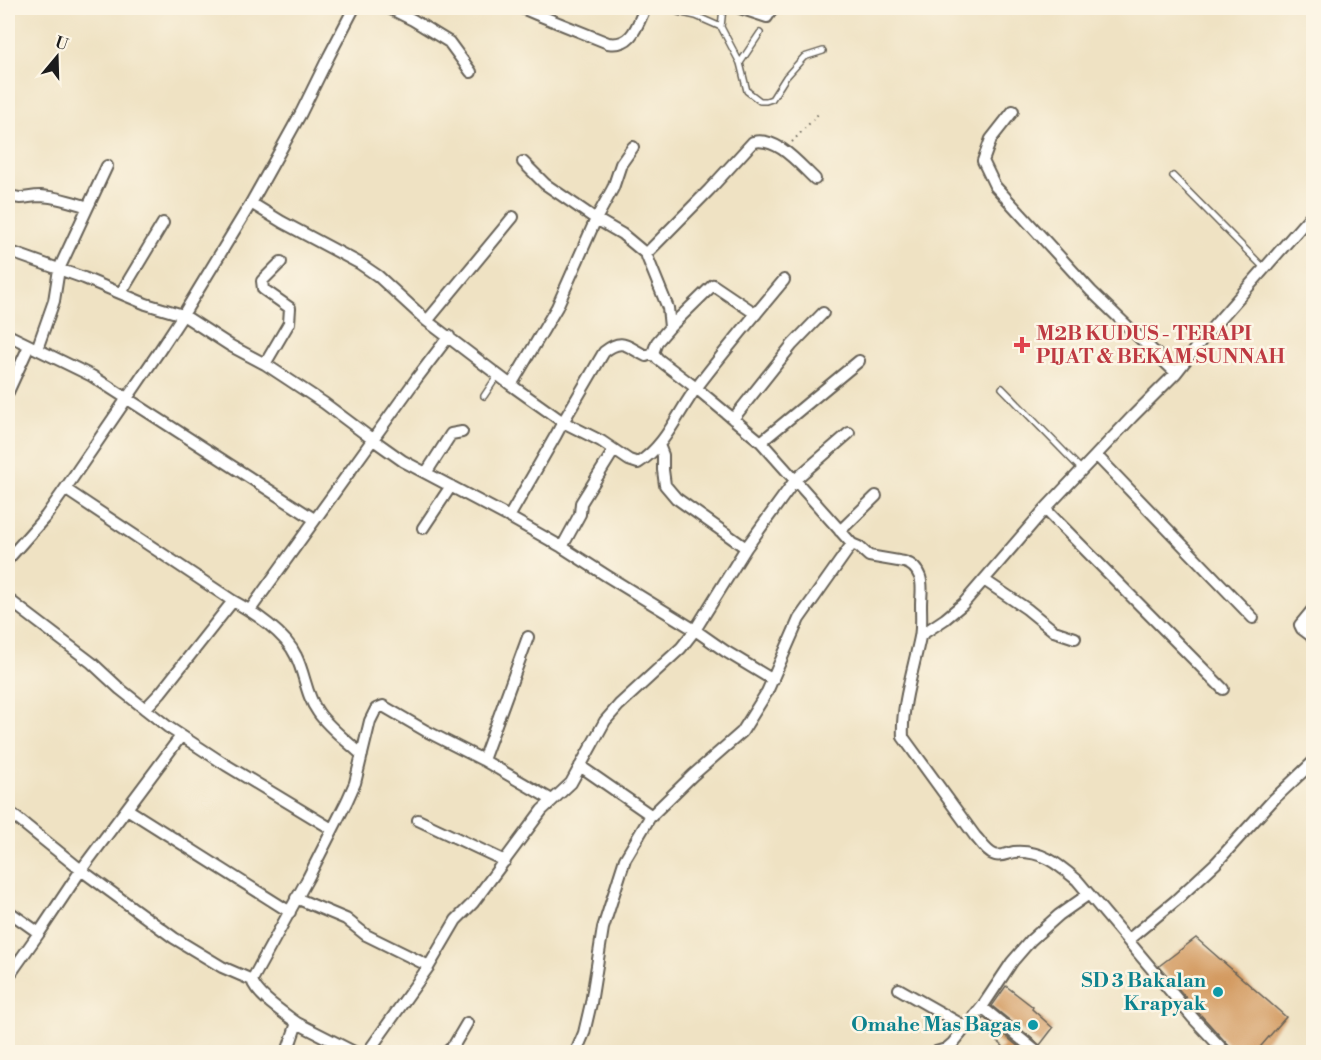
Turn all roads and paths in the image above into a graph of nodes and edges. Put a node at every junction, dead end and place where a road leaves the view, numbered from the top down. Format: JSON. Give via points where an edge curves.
{"nodes":[{"id":1,"x":354,"y":8,"type":"edge"},
{"id":2,"x":389,"y":8,"type":"edge"},
{"id":3,"x":522,"y":8,"type":"edge"},
{"id":4,"x":645,"y":8,"type":"edge"},
{"id":5,"x":673,"y":8,"type":"edge"},
{"id":6,"x":723,"y":8,"type":"edge"},
{"id":7,"x":740,"y":8,"type":"edge"},
{"id":8,"x":773,"y":8,"type":"edge"},
{"id":9,"x":721,"y":27,"type":"junction"},
{"id":10,"x":760,"y":33,"type":"dead end"},
{"id":11,"x":822,"y":51,"type":"dead end"},
{"id":12,"x":740,"y":63,"type":"junction"},
{"id":13,"x":471,"y":72,"type":"dead end"},
{"id":14,"x":1013,"y":111,"type":"dead end"},
{"id":15,"x":820,"y":112,"type":"dead end"},
{"id":16,"x":633,"y":147,"type":"dead end"},
{"id":17,"x":784,"y":151,"type":"junction"},
{"id":18,"x":523,"y":162,"type":"dead end"},
{"id":19,"x":108,"y":166,"type":"dead end"},
{"id":20,"x":1173,"y":176,"type":"dead end"},
{"id":21,"x":815,"y":179,"type":"dead end"},
{"id":22,"x":8,"y":195,"type":"edge"},
{"id":23,"x":251,"y":203,"type":"junction"},
{"id":24,"x":88,"y":207,"type":"junction"},
{"id":25,"x":1314,"y":212,"type":"edge"},
{"id":26,"x":513,"y":217,"type":"dead end"},
{"id":27,"x":596,"y":219,"type":"junction"},
{"id":28,"x":162,"y":223,"type":"dead end"},
{"id":29,"x":8,"y":251,"type":"edge"},
{"id":30,"x":646,"y":254,"type":"junction"},
{"id":31,"x":281,"y":262,"type":"dead end"},
{"id":32,"x":1264,"y":268,"type":"junction"},
{"id":33,"x":59,"y":269,"type":"junction"},
{"id":34,"x":784,"y":280,"type":"dead end"},
{"id":35,"x":121,"y":293,"type":"junction"},
{"id":36,"x":823,"y":313,"type":"dead end"},
{"id":37,"x":756,"y":314,"type":"junction"},
{"id":38,"x":183,"y":315,"type":"junction"},
{"id":39,"x":428,"y":321,"type":"junction"},
{"id":40,"x":670,"y":327,"type":"junction"},
{"id":41,"x":8,"y":335,"type":"edge"},
{"id":42,"x":449,"y":336,"type":"junction"},
{"id":43,"x":33,"y":347,"type":"junction"},
{"id":44,"x":653,"y":353,"type":"junction"},
{"id":45,"x":859,"y":361,"type":"dead end"},
{"id":46,"x":265,"y":364,"type":"junction"},
{"id":47,"x":1176,"y":373,"type":"junction"},
{"id":48,"x":498,"y":375,"type":"junction"},
{"id":49,"x":511,"y":385,"type":"junction"},
{"id":50,"x":696,"y":388,"type":"junction"},
{"id":51,"x":1002,"y":388,"type":"dead end"},
{"id":52,"x":8,"y":392,"type":"edge"},
{"id":53,"x":484,"y":396,"type":"dead end"},
{"id":54,"x":127,"y":399,"type":"junction"},
{"id":55,"x":733,"y":419,"type":"junction"},
{"id":56,"x":562,"y":422,"type":"junction"},
{"id":57,"x":462,"y":432,"type":"dead end"},
{"id":58,"x":849,"y":433,"type":"dead end"},
{"id":59,"x":372,"y":439,"type":"junction"},
{"id":60,"x":761,"y":442,"type":"junction"},
{"id":61,"x":659,"y":445,"type":"junction"},
{"id":62,"x":614,"y":450,"type":"junction"},
{"id":63,"x":1097,"y":456,"type":"junction"},
{"id":64,"x":1082,"y":470,"type":"junction"},
{"id":65,"x":426,"y":473,"type":"junction"},
{"id":66,"x":795,"y":479,"type":"junction"},
{"id":67,"x":451,"y":486,"type":"junction"},
{"id":68,"x":65,"y":489,"type":"junction"},
{"id":69,"x":876,"y":496,"type":"dead end"},
{"id":70,"x":1045,"y":510,"type":"junction"},
{"id":71,"x":510,"y":517,"type":"junction"},
{"id":72,"x":314,"y":519,"type":"junction"},
{"id":73,"x":423,"y":528,"type":"dead end"},
{"id":74,"x":840,"y":531,"type":"junction"},
{"id":75,"x":852,"y":544,"type":"junction"},
{"id":76,"x":562,"y":547,"type":"junction"},
{"id":77,"x":746,"y":548,"type":"junction"},
{"id":78,"x":8,"y":558,"type":"edge"},
{"id":79,"x":984,"y":580,"type":"junction"},
{"id":80,"x":8,"y":599,"type":"edge"},
{"id":81,"x":233,"y":601,"type":"junction"},
{"id":82,"x":1314,"y":608,"type":"edge"},
{"id":83,"x":250,"y":610,"type":"junction"},
{"id":84,"x":1252,"y":618,"type":"dead end"},
{"id":85,"x":695,"y":630,"type":"junction"},
{"id":86,"x":921,"y":635,"type":"junction"},
{"id":87,"x":528,"y":637,"type":"dead end"},
{"id":88,"x":1075,"y":638,"type":"dead end"},
{"id":89,"x":1314,"y":638,"type":"edge"},
{"id":90,"x":773,"y":680,"type":"junction"},
{"id":91,"x":1223,"y":689,"type":"dead end"},
{"id":92,"x":145,"y":709,"type":"junction"},
{"id":93,"x":181,"y":736,"type":"junction"},
{"id":94,"x":362,"y":755,"type":"junction"},
{"id":95,"x":483,"y":760,"type":"junction"},
{"id":96,"x":1314,"y":761,"type":"edge"},
{"id":97,"x":580,"y":766,"type":"junction"},
{"id":98,"x":552,"y":800,"type":"junction"},
{"id":99,"x":127,"y":809,"type":"junction"},
{"id":100,"x":8,"y":811,"type":"edge"},
{"id":101,"x":652,"y":816,"type":"junction"},
{"id":102,"x":418,"y":820,"type":"dead end"},
{"id":103,"x":332,"y":829,"type":"junction"},
{"id":104,"x":505,"y":861,"type":"junction"},
{"id":105,"x":81,"y":870,"type":"junction"},
{"id":106,"x":1089,"y":894,"type":"junction"},
{"id":107,"x":296,"y":898,"type":"junction"},
{"id":108,"x":8,"y":911,"type":"edge"},
{"id":109,"x":290,"y":912,"type":"junction"},
{"id":110,"x":39,"y":933,"type":"junction"},
{"id":111,"x":1128,"y":940,"type":"junction"},
{"id":112,"x":429,"y":966,"type":"junction"},
{"id":113,"x":8,"y":977,"type":"edge"},
{"id":114,"x":252,"y":980,"type":"junction"},
{"id":115,"x":899,"y":989,"type":"dead end"},
{"id":116,"x":982,"y":1007,"type":"junction"},
{"id":117,"x":297,"y":1023,"type":"junction"},
{"id":118,"x":467,"y":1023,"type":"dead end"},
{"id":119,"x":966,"y":1027,"type":"junction"},
{"id":120,"x":287,"y":1053,"type":"edge"},
{"id":121,"x":354,"y":1053,"type":"edge"},
{"id":122,"x":368,"y":1053,"type":"edge"},
{"id":123,"x":447,"y":1053,"type":"edge"},
{"id":124,"x":576,"y":1053,"type":"edge"},
{"id":125,"x":936,"y":1053,"type":"edge"},
{"id":126,"x":1037,"y":1053,"type":"edge"},
{"id":127,"x":1225,"y":1053,"type":"edge"}],
"edges":[{"from":1,"to":23,"type":"street"},
{"from":2,"to":13,"type":"street","via":[[449,42]]},
{"from":3,"to":4,"type":"street","via":[[616,44],[634,32]]},
{"from":5,"to":9,"type":"lane"},
{"from":6,"to":9,"type":"lane"},
{"from":7,"to":8,"type":"street","via":[[767,18]]},
{"from":9,"to":12,"type":"lane"},
{"from":10,"to":12,"type":"lane"},
{"from":11,"to":12,"type":"lane","via":[[804,57],[766,101],[747,91]]},
{"from":14,"to":47,"type":"street","via":[[991,139],[982,161],[995,186],[1091,291]]},
{"from":15,"to":17,"type":"path"},
{"from":16,"to":27,"type":"street"},
{"from":17,"to":21,"type":"street"},
{"from":17,"to":30,"type":"street","via":[[769,141],[753,142]]},
{"from":18,"to":27,"type":"street","via":[[541,188]]},
{"from":19,"to":24,"type":"street"},
{"from":20,"to":32,"type":"lane"},
{"from":22,"to":24,"type":"street","via":[[22,199],[47,197]]},
{"from":23,"to":38,"type":"street"},
{"from":23,"to":39,"type":"street","via":[[359,263]]},
{"from":24,"to":33,"type":"street"},
{"from":25,"to":32,"type":"street"},
{"from":26,"to":39,"type":"street"},
{"from":27,"to":30,"type":"street"},
{"from":27,"to":49,"type":"street","via":[[557,307]]},
{"from":28,"to":35,"type":"street"},
{"from":29,"to":33,"type":"street"},
{"from":30,"to":40,"type":"street","via":[[668,308]]},
{"from":31,"to":46,"type":"street","via":[[261,285],[290,308],[289,323]]},
{"from":32,"to":47,"type":"street"},
{"from":33,"to":35,"type":"street"},
{"from":33,"to":43,"type":"street","via":[[54,301]]},
{"from":34,"to":37,"type":"street"},
{"from":35,"to":38,"type":"street"},
{"from":36,"to":55,"type":"street"},
{"from":37,"to":40,"type":"street","via":[[713,285]]},
{"from":37,"to":50,"type":"street"},
{"from":38,"to":46,"type":"street"},
{"from":38,"to":54,"type":"street"},
{"from":39,"to":42,"type":"street"},
{"from":40,"to":44,"type":"street"},
{"from":41,"to":43,"type":"street"},
{"from":42,"to":48,"type":"street"},
{"from":42,"to":59,"type":"street"},
{"from":43,"to":52,"type":"street"},
{"from":43,"to":54,"type":"street","via":[[92,376]]},
{"from":44,"to":50,"type":"street"},
{"from":44,"to":56,"type":"street","via":[[646,356],[623,343],[612,345]]},
{"from":45,"to":60,"type":"street"},
{"from":46,"to":59,"type":"street"},
{"from":47,"to":63,"type":"street"},
{"from":48,"to":49,"type":"street"},
{"from":48,"to":53,"type":"lane"},
{"from":49,"to":56,"type":"street"},
{"from":50,"to":55,"type":"street"},
{"from":50,"to":61,"type":"street"},
{"from":51,"to":64,"type":"lane"},
{"from":54,"to":68,"type":"street"},
{"from":54,"to":72,"type":"street"},
{"from":55,"to":60,"type":"street"},
{"from":56,"to":62,"type":"street"},
{"from":56,"to":71,"type":"street"},
{"from":57,"to":65,"type":"street","via":[[451,434]]},
{"from":58,"to":66,"type":"street"},
{"from":59,"to":65,"type":"street"},
{"from":59,"to":72,"type":"street"},
{"from":60,"to":66,"type":"street"},
{"from":61,"to":62,"type":"street","via":[[638,463]]},
{"from":61,"to":77,"type":"street","via":[[663,477],[669,490]]},
{"from":62,"to":76,"type":"street","via":[[581,503],[580,513]]},
{"from":63,"to":64,"type":"street"},
{"from":63,"to":84,"type":"street"},
{"from":64,"to":70,"type":"street"},
{"from":65,"to":67,"type":"street"},
{"from":66,"to":74,"type":"street"},
{"from":66,"to":77,"type":"street"},
{"from":67,"to":71,"type":"street"},
{"from":67,"to":73,"type":"street"},
{"from":68,"to":78,"type":"street"},
{"from":68,"to":81,"type":"street"},
{"from":69,"to":74,"type":"street"},
{"from":70,"to":79,"type":"street"},
{"from":70,"to":91,"type":"street"},
{"from":71,"to":76,"type":"street"},
{"from":72,"to":83,"type":"street"},
{"from":74,"to":75,"type":"street"},
{"from":75,"to":86,"type":"street","via":[[869,556],[915,567],[921,578]]},
{"from":75,"to":90,"type":"street","via":[[799,619]]},
{"from":76,"to":85,"type":"street"},
{"from":77,"to":85,"type":"street"},
{"from":79,"to":86,"type":"street","via":[[955,611]]},
{"from":79,"to":88,"type":"street","via":[[1054,631]]},
{"from":80,"to":92,"type":"street"},
{"from":81,"to":83,"type":"street"},
{"from":81,"to":92,"type":"street"},
{"from":82,"to":89,"type":"street","via":[[1300,625]]},
{"from":83,"to":94,"type":"street","via":[[296,654],[319,715]]},
{"from":85,"to":90,"type":"street"},
{"from":85,"to":97,"type":"street","via":[[605,721]]},
{"from":86,"to":106,"type":"street","via":[[903,737],[988,850],[994,855],[1021,853],[1045,857]]},
{"from":87,"to":95,"type":"street"},
{"from":90,"to":101,"type":"street","via":[[742,732]]},
{"from":92,"to":93,"type":"street"},
{"from":93,"to":99,"type":"street"},
{"from":93,"to":103,"type":"street"},
{"from":94,"to":95,"type":"street","via":[[370,721],[376,709],[383,706]]},
{"from":94,"to":103,"type":"street","via":[[355,783]]},
{"from":95,"to":98,"type":"street"},
{"from":96,"to":111,"type":"street","via":[[1216,863]]},
{"from":97,"to":98,"type":"street","via":[[571,783]]},
{"from":97,"to":101,"type":"street"},
{"from":98,"to":104,"type":"street"},
{"from":99,"to":105,"type":"street"},
{"from":99,"to":109,"type":"street"},
{"from":100,"to":105,"type":"street"},
{"from":101,"to":124,"type":"street","via":[[625,859],[603,928],[591,1003]]},
{"from":102,"to":104,"type":"street"},
{"from":103,"to":107,"type":"street"},
{"from":104,"to":112,"type":"street","via":[[456,920]]},
{"from":105,"to":110,"type":"street"},
{"from":105,"to":114,"type":"street","via":[[174,938]]},
{"from":106,"to":111,"type":"street"},
{"from":106,"to":116,"type":"street","via":[[1020,951]]},
{"from":107,"to":109,"type":"street"},
{"from":107,"to":112,"type":"street","via":[[345,919],[366,935]]},
{"from":108,"to":110,"type":"street"},
{"from":109,"to":114,"type":"street"},
{"from":110,"to":113,"type":"street"},
{"from":111,"to":127,"type":"street"},
{"from":112,"to":122,"type":"street"},
{"from":114,"to":117,"type":"street","via":[[270,1002]]},
{"from":115,"to":119,"type":"street"},
{"from":116,"to":119,"type":"street"},
{"from":116,"to":126,"type":"street"},
{"from":117,"to":120,"type":"street"},
{"from":117,"to":121,"type":"street"},
{"from":118,"to":123,"type":"street"},
{"from":119,"to":125,"type":"street","via":[[953,1043]]}]}
